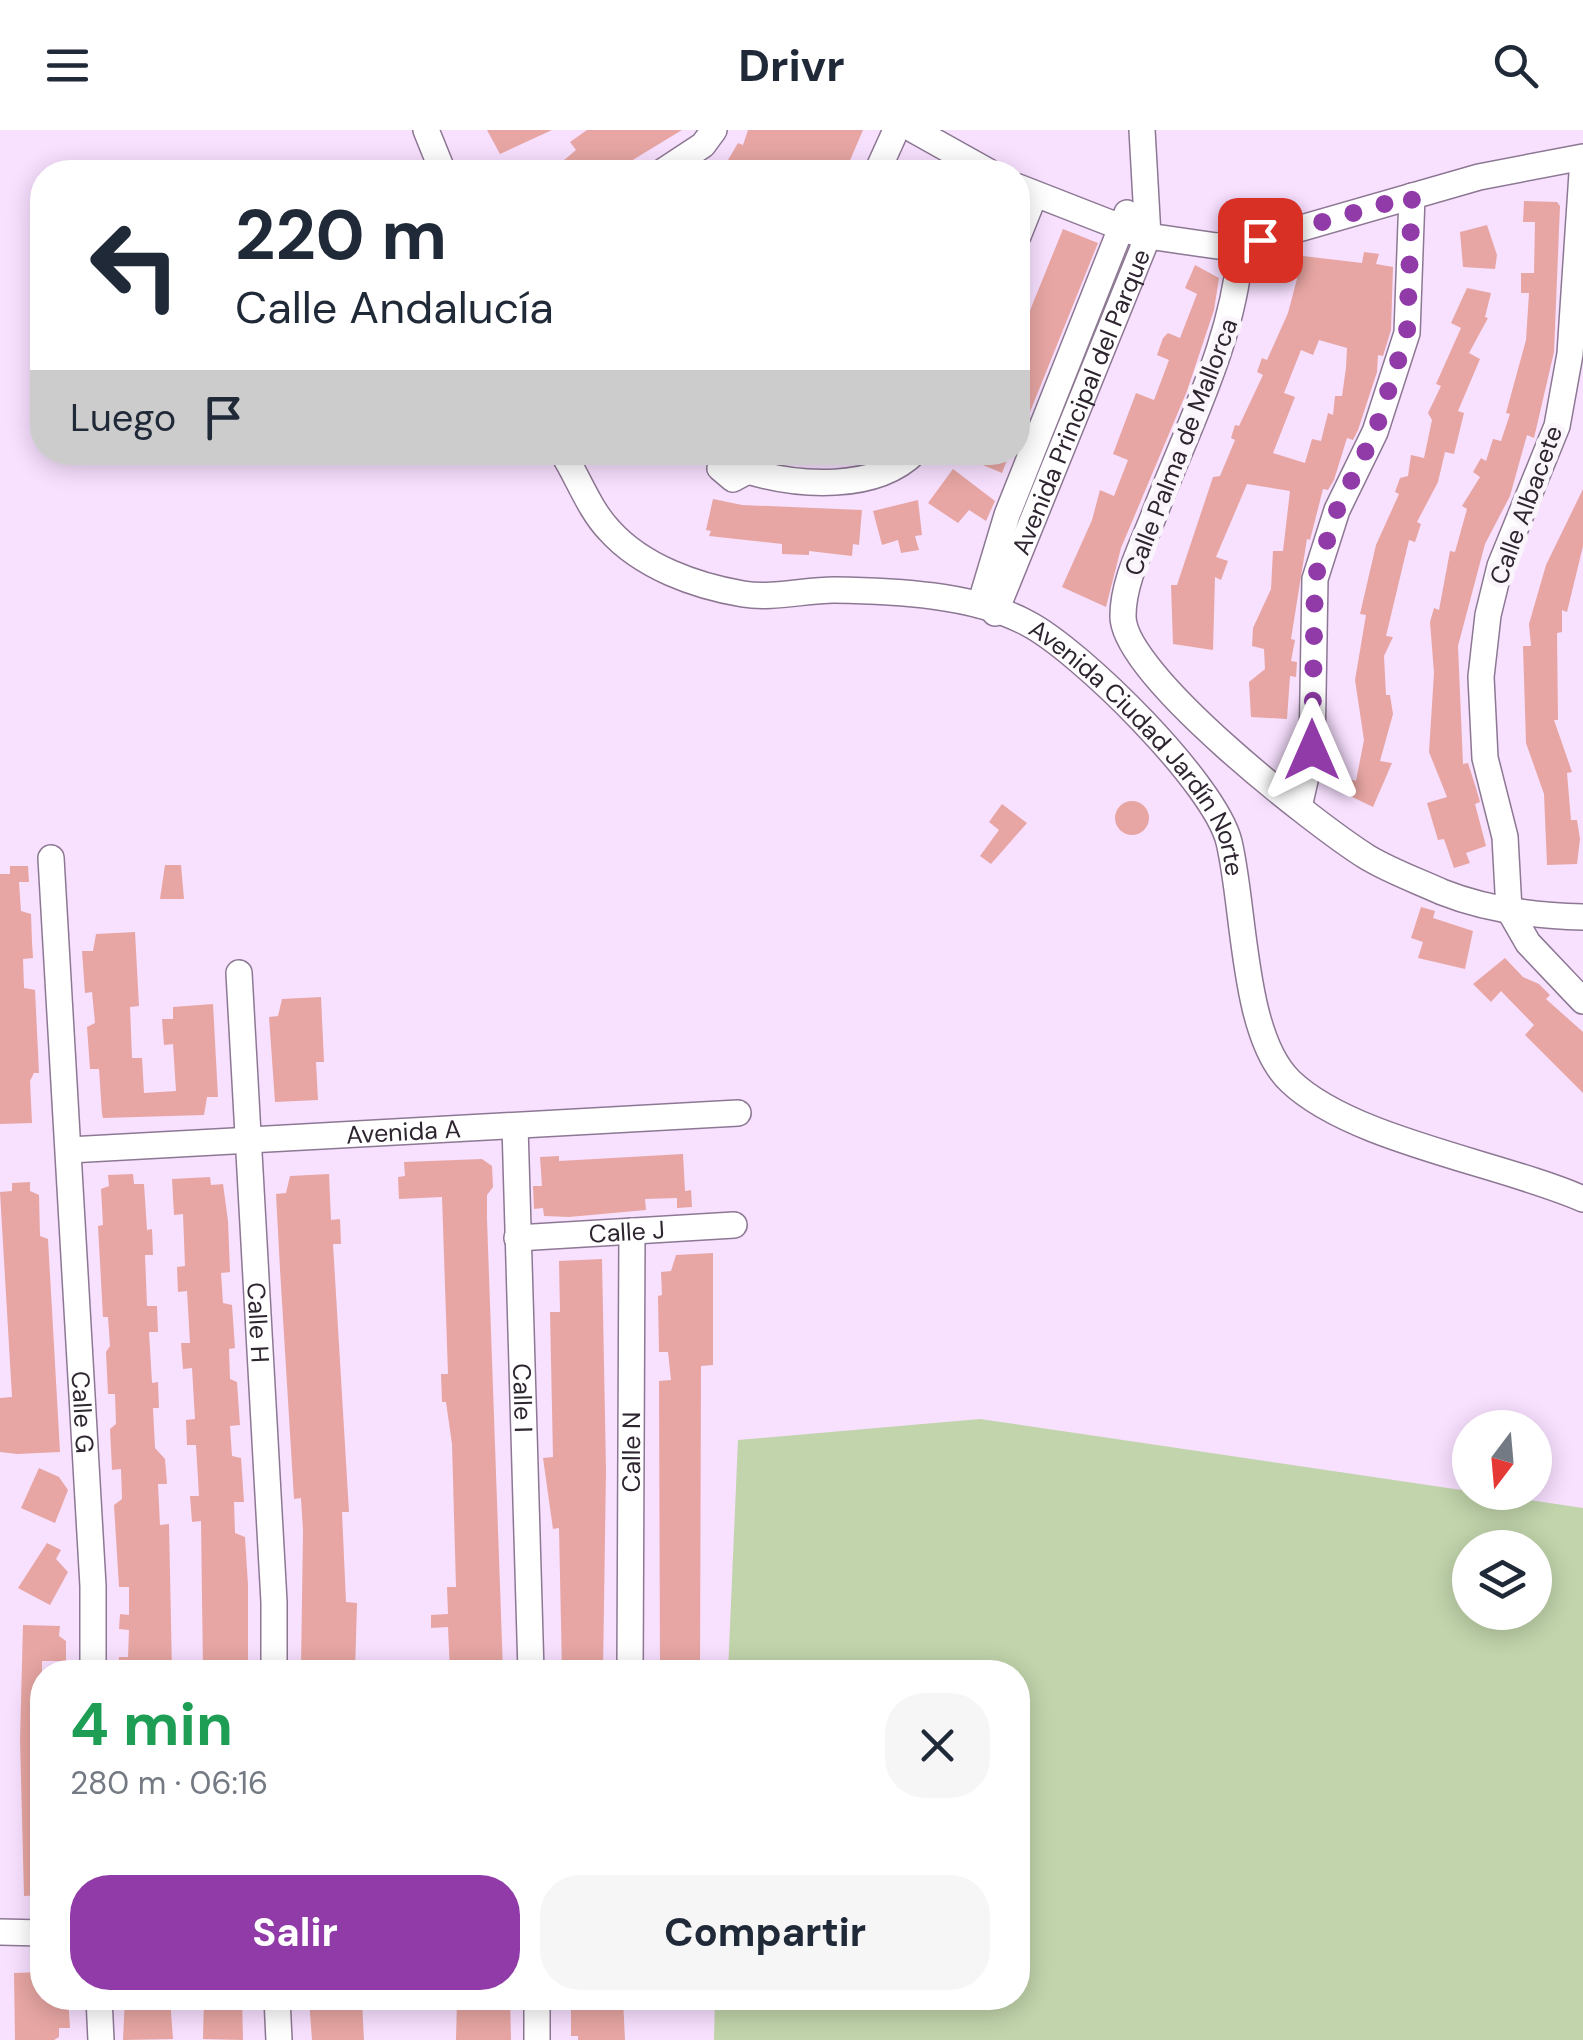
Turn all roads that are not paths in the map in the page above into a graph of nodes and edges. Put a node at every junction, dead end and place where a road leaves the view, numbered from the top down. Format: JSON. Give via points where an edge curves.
{"nodes":[{"id":1,"x":426,"y":130,"type":"edge"},
{"id":2,"x":714,"y":130,"type":"edge"},
{"id":3,"x":896,"y":130,"type":"edge"},
{"id":4,"x":914,"y":130,"type":"edge"},
{"id":5,"x":1142,"y":130,"type":"edge"},
{"id":6,"x":1583,"y":158,"type":"edge"},
{"id":7,"x":438,"y":160,"type":"edge"},
{"id":8,"x":681,"y":160,"type":"edge"},
{"id":9,"x":882,"y":160,"type":"edge"},
{"id":10,"x":968,"y":160,"type":"edge"},
{"id":11,"x":1143,"y":188,"type":"junction"},
{"id":12,"x":1030,"y":194,"type":"edge"},
{"id":13,"x":1412,"y":196,"type":"junction"},
{"id":14,"x":1118,"y":227,"type":"junction"},
{"id":15,"x":1148,"y":236,"type":"junction"},
{"id":16,"x":1241,"y":243,"type":"junction"},
{"id":17,"x":1030,"y":457,"type":"edge"},
{"id":18,"x":570,"y":465,"type":"edge"},
{"id":19,"x":721,"y":465,"type":"edge"},
{"id":20,"x":746,"y":465,"type":"edge"},
{"id":21,"x":753,"y":465,"type":"edge"},
{"id":22,"x":894,"y":465,"type":"edge"},
{"id":23,"x":1027,"y":465,"type":"edge"},
{"id":24,"x":987,"y":610,"type":"junction"},
{"id":25,"x":1299,"y":807,"type":"junction"},
{"id":26,"x":51,"y":858,"type":"dead end"},
{"id":27,"x":1509,"y":910,"type":"junction"},
{"id":28,"x":1583,"y":916,"type":"edge"},
{"id":29,"x":238,"y":974,"type":"dead end"},
{"id":30,"x":1583,"y":1000,"type":"edge"},
{"id":31,"x":738,"y":1113,"type":"dead end"},
{"id":32,"x":514,"y":1126,"type":"junction"},
{"id":33,"x":248,"y":1140,"type":"junction"},
{"id":34,"x":69,"y":1150,"type":"junction"},
{"id":35,"x":1583,"y":1199,"type":"edge"},
{"id":36,"x":734,"y":1224,"type":"dead end"},
{"id":37,"x":632,"y":1231,"type":"junction"},
{"id":38,"x":517,"y":1238,"type":"junction"},
{"id":39,"x":92,"y":1660,"type":"edge"},
{"id":40,"x":274,"y":1660,"type":"edge"},
{"id":41,"x":531,"y":1660,"type":"edge"},
{"id":42,"x":630,"y":1660,"type":"edge"},
{"id":43,"x":0,"y":1932,"type":"edge"},
{"id":44,"x":30,"y":1932,"type":"edge"},
{"id":45,"x":99,"y":2010,"type":"edge"},
{"id":46,"x":278,"y":2010,"type":"edge"},
{"id":47,"x":537,"y":2010,"type":"edge"},
{"id":48,"x":101,"y":2040,"type":"edge"},
{"id":49,"x":280,"y":2040,"type":"edge"},
{"id":50,"x":537,"y":2040,"type":"edge"}],
"edges":[{"from":1,"to":7,"type":"street"},
{"from":2,"to":8,"type":"street"},
{"from":3,"to":9,"type":"street"},
{"from":4,"to":10,"type":"street"},
{"from":5,"to":11,"type":"street","name":"Avenida Principal del Parque"},
{"from":6,"to":13,"type":"street"},
{"from":6,"to":27,"type":"street","name":"Calle Albacete","via":[[1570,354],[1557,426],[1500,566],[1481,677],[1485,758],[1505,837]]},
{"from":11,"to":14,"type":"street","name":"Avenida Principal del Parque"},
{"from":11,"to":15,"type":"street","name":"Avenida Principal del Parque"},
{"from":12,"to":14,"type":"street"},
{"from":13,"to":16,"type":"street"},
{"from":13,"to":25,"type":"street","via":[[1407,333],[1315,578],[1312,750]]},
{"from":14,"to":15,"type":"street"},
{"from":14,"to":17,"type":"street","name":"Avenida Principal del Parque"},
{"from":15,"to":16,"type":"street"},
{"from":15,"to":24,"type":"street","name":"Avenida Principal del Parque"},
{"from":16,"to":25,"type":"street","name":"Calle Palma de Mallorca","via":[[1226,334],[1131,575],[1122,618],[1160,684]]},
{"from":18,"to":24,"type":"street","name":"Avenida Ciudad Jardín Norte","via":[[608,530],[657,568],[746,595],[834,590],[955,600]]},
{"from":19,"to":20,"type":"street","via":[[728,477],[739,478]]},
{"from":21,"to":22,"type":"street","via":[[784,482],[873,478]]},
{"from":23,"to":24,"type":"street","name":"Avenida Principal del Parque","via":[[1007,515]]},
{"from":24,"to":35,"type":"street","name":"Avenida Ciudad Jardín Norte","via":[[1026,622],[1078,659],[1202,786],[1228,837],[1255,1018],[1286,1078],[1314,1101],[1360,1122]]},
{"from":25,"to":27,"type":"street","name":"Calle Palma de Mallorca","via":[[1368,858],[1447,894]]},
{"from":26,"to":34,"type":"street","name":"Calle G"},
{"from":27,"to":28,"type":"street","name":"Calle Palma de Mallorca"},
{"from":27,"to":30,"type":"street","via":[[1528,943]]},
{"from":29,"to":33,"type":"street","name":"Calle H"},
{"from":31,"to":32,"type":"street","name":"Avenida A"},
{"from":32,"to":33,"type":"street","name":"Avenida A"},
{"from":32,"to":38,"type":"street","name":"Calle I"},
{"from":33,"to":34,"type":"street","name":"Avenida A"},
{"from":33,"to":40,"type":"street","name":"Calle H"},
{"from":34,"to":39,"type":"street","name":"Calle G"},
{"from":36,"to":37,"type":"street","name":"Calle J"},
{"from":37,"to":38,"type":"street","name":"Calle J"},
{"from":37,"to":42,"type":"street","name":"Calle N"},
{"from":38,"to":41,"type":"street","name":"Calle I"},
{"from":43,"to":44,"type":"street"},
{"from":45,"to":48,"type":"street"},
{"from":46,"to":49,"type":"street"},
{"from":47,"to":50,"type":"street"}]}
